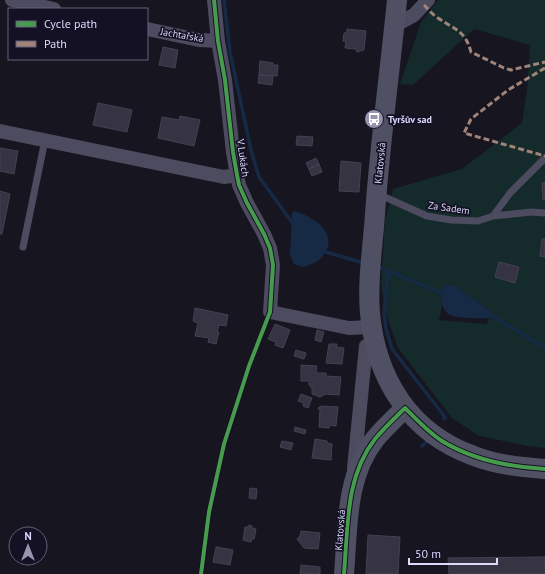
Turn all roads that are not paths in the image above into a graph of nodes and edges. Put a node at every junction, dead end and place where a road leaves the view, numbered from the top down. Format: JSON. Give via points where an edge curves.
{"nodes":[{"id":1,"x":12,"y":0,"type":"edge"},
{"id":2,"x":214,"y":0,"type":"edge"},
{"id":3,"x":397,"y":0,"type":"edge"},
{"id":4,"x":428,"y":0,"type":"edge"},
{"id":5,"x":49,"y":8,"type":"edge"},
{"id":6,"x":394,"y":26,"type":"junction"},
{"id":7,"x":148,"y":29,"type":"edge"},
{"id":8,"x":218,"y":40,"type":"junction"},
{"id":9,"x":0,"y":131,"type":"edge"},
{"id":10,"x":45,"y":140,"type":"junction"},
{"id":11,"x":545,"y":158,"type":"edge"},
{"id":12,"x":237,"y":175,"type":"junction"},
{"id":13,"x":376,"y":193,"type":"junction"},
{"id":14,"x":545,"y":212,"type":"edge"},
{"id":15,"x":493,"y":216,"type":"junction"},
{"id":16,"x":23,"y":247,"type":"dead end"},
{"id":17,"x":372,"y":327,"type":"junction"},
{"id":18,"x":366,"y":346,"type":"dead end"},
{"id":19,"x":405,"y":408,"type":"junction"},
{"id":20,"x":545,"y":469,"type":"edge"},
{"id":21,"x":353,"y":486,"type":"junction"},
{"id":22,"x":344,"y":574,"type":"edge"}],
"edges":[{"from":1,"to":5,"type":"street"},
{"from":2,"to":8,"type":"street","name":"V Lukách"},
{"from":3,"to":6,"type":"main road","name":"Klatovská"},
{"from":4,"to":6,"type":"street","via":[[414,16]]},
{"from":6,"to":13,"type":"main road","name":"Klatovská"},
{"from":7,"to":8,"type":"street","name":"Jachtařská","via":[[199,40]]},
{"from":8,"to":12,"type":"street","name":"V Lukách","via":[[226,80]]},
{"from":9,"to":10,"type":"street"},
{"from":10,"to":12,"type":"street","via":[[224,177]]},
{"from":10,"to":16,"type":"lane"},
{"from":11,"to":15,"type":"lane","via":[[510,193]]},
{"from":12,"to":17,"type":"street","name":"V Lukách","via":[[247,203],[270,248],[273,265],[270,312],[349,328]]},
{"from":13,"to":15,"type":"lane","name":"Za Sadem","via":[[427,216],[469,221]]},
{"from":13,"to":17,"type":"main road","name":"Klatovská","via":[[371,263]]},
{"from":14,"to":15,"type":"lane","name":"Za Sadem"},
{"from":17,"to":19,"type":"main road","name":"Klatovská","via":[[382,366]]},
{"from":18,"to":21,"type":"street","name":"Klatovská"},
{"from":19,"to":20,"type":"main road","via":[[429,431],[474,456],[506,465]]},
{"from":19,"to":21,"type":"main road","name":"Klatovská","via":[[372,443],[359,467]]},
{"from":21,"to":22,"type":"main road","name":"Klatovská"}]}
